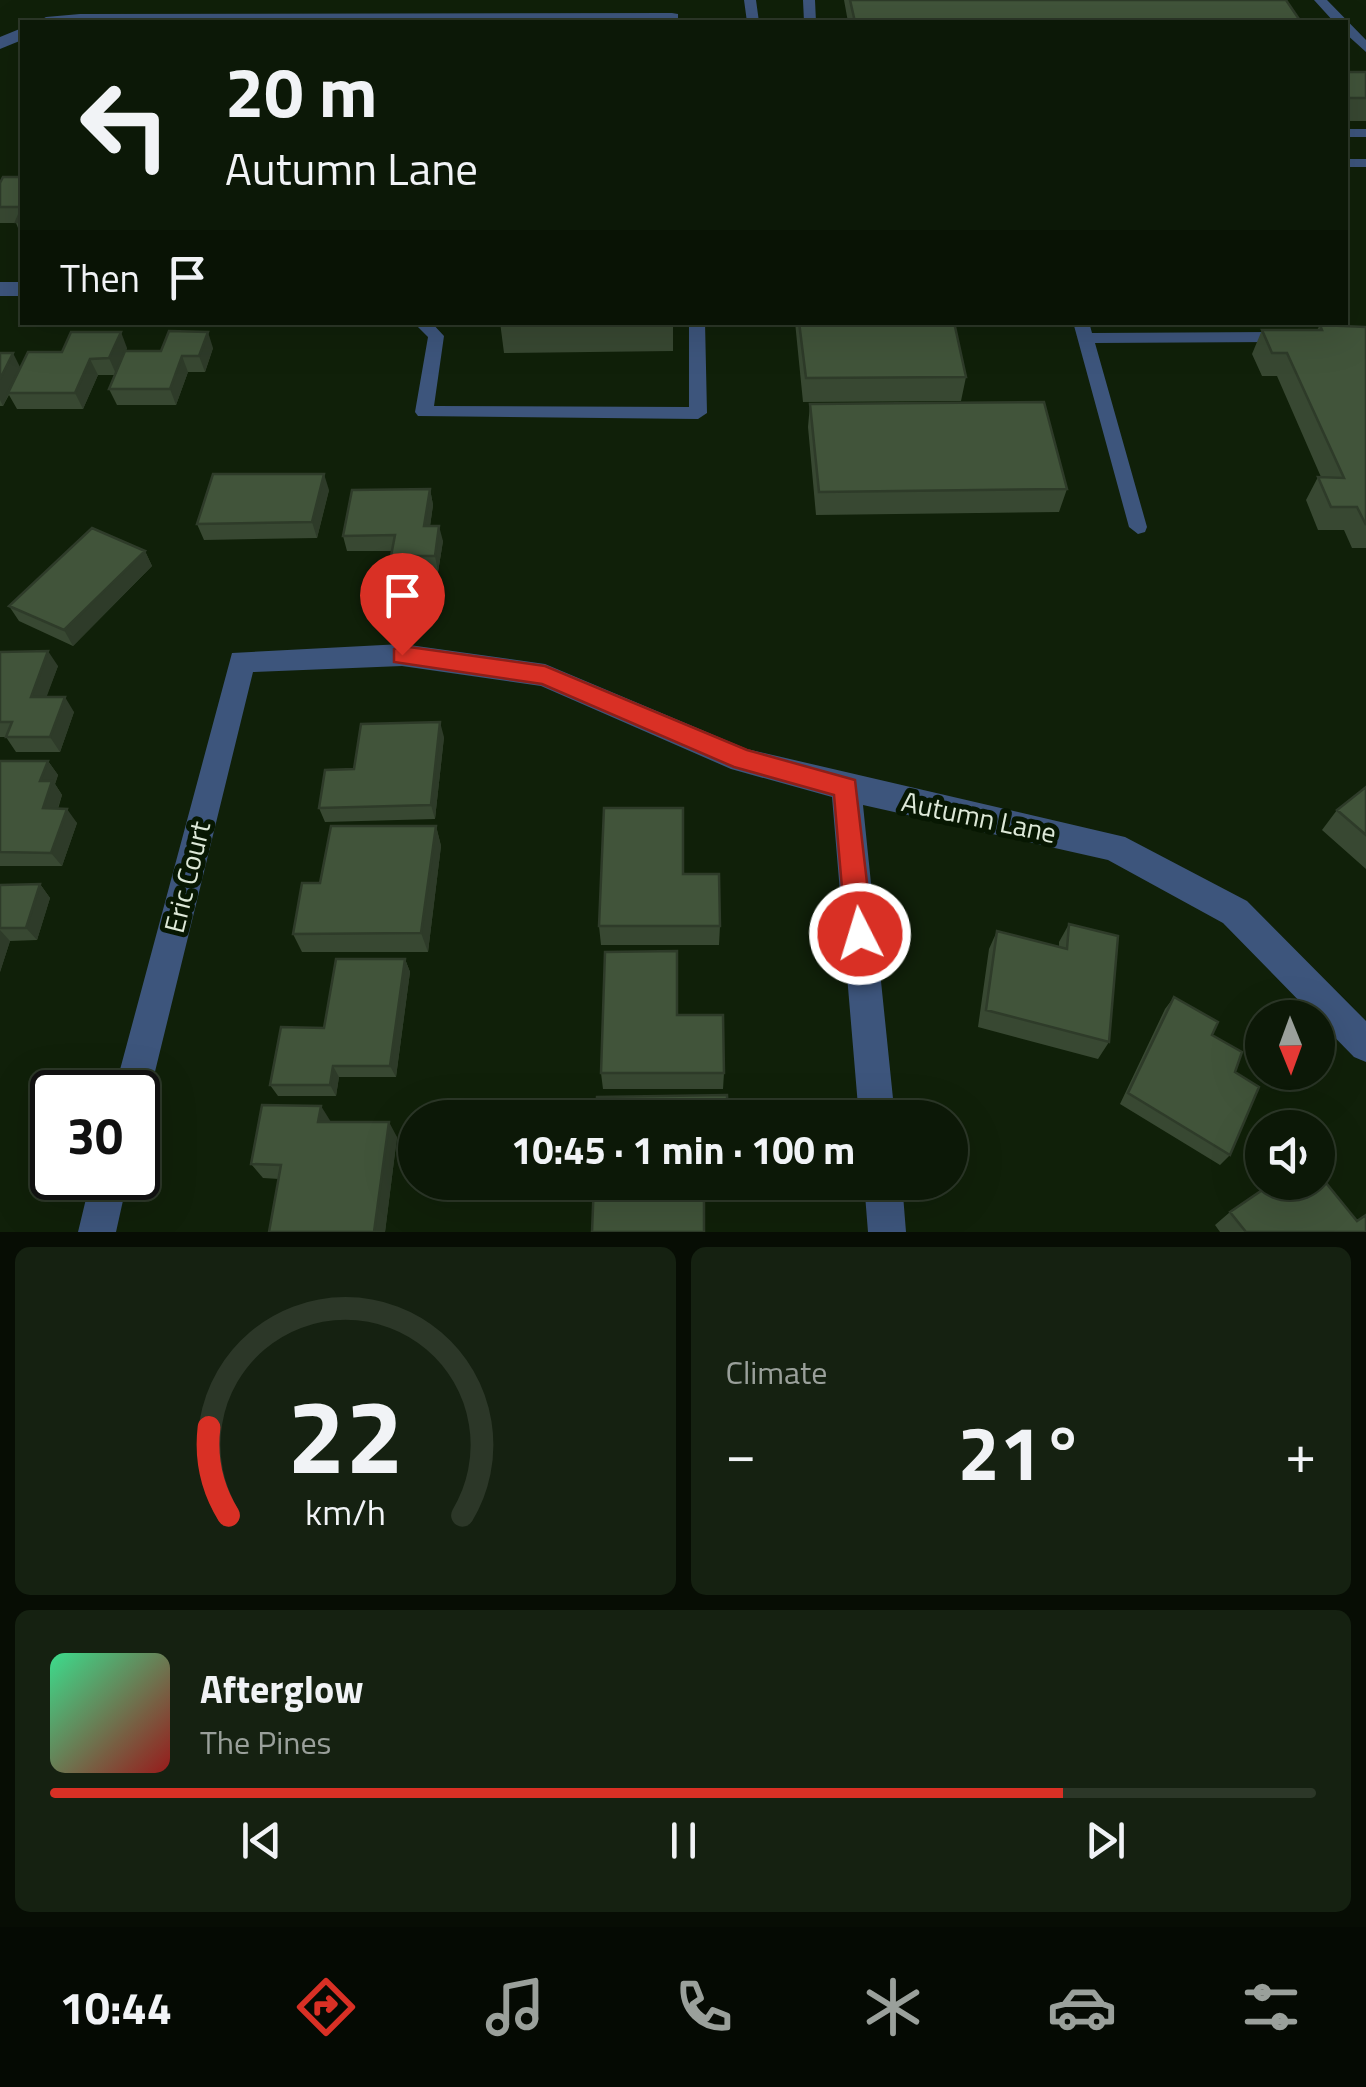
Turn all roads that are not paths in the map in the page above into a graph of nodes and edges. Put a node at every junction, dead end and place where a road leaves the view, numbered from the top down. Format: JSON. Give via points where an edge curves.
{"nodes":[{"id":1,"x":1320,"y":0,"type":"edge"},
{"id":2,"x":200,"y":20,"type":"edge"},
{"id":3,"x":349,"y":20,"type":"edge"},
{"id":4,"x":487,"y":20,"type":"edge"},
{"id":5,"x":672,"y":20,"type":"edge"},
{"id":6,"x":1339,"y":20,"type":"edge"},
{"id":7,"x":1348,"y":29,"type":"edge"},
{"id":8,"x":1366,"y":48,"type":"edge"},
{"id":9,"x":424,"y":325,"type":"edge"},
{"id":10,"x":697,"y":325,"type":"edge"},
{"id":11,"x":1084,"y":330,"type":"edge"},
{"id":12,"x":1304,"y":337,"type":"edge"},
{"id":13,"x":1138,"y":527,"type":"dead end"},
{"id":14,"x":242,"y":661,"type":"joint"},
{"id":15,"x":846,"y":788,"type":"junction"},
{"id":16,"x":1366,"y":1045,"type":"edge"},
{"id":17,"x":138,"y":1070,"type":"edge"},
{"id":18,"x":875,"y":1100,"type":"edge"},
{"id":19,"x":104,"y":1200,"type":"edge"},
{"id":20,"x":884,"y":1200,"type":"edge"},
{"id":21,"x":96,"y":1232,"type":"edge"},
{"id":22,"x":887,"y":1232,"type":"edge"}],
"edges":[{"from":1,"to":6,"type":"lane"},
{"from":2,"to":3,"type":"street"},
{"from":3,"to":4,"type":"street"},
{"from":4,"to":5,"type":"street"},
{"from":7,"to":8,"type":"lane"},
{"from":9,"to":10,"type":"lane","via":[[436,336],[424,412],[698,413]]},
{"from":11,"to":12,"type":"lane"},
{"from":11,"to":13,"type":"lane"},
{"from":14,"to":15,"type":"street","name":"Autumn Lane","via":[[402,655],[545,675],[742,760]]},
{"from":14,"to":17,"type":"street","name":"Eric Court"},
{"from":15,"to":16,"type":"street","name":"Autumn Lane","via":[[1114,847],[1235,912]]},
{"from":15,"to":18,"type":"street"},
{"from":19,"to":21,"type":"street"},
{"from":20,"to":22,"type":"street"}]}
